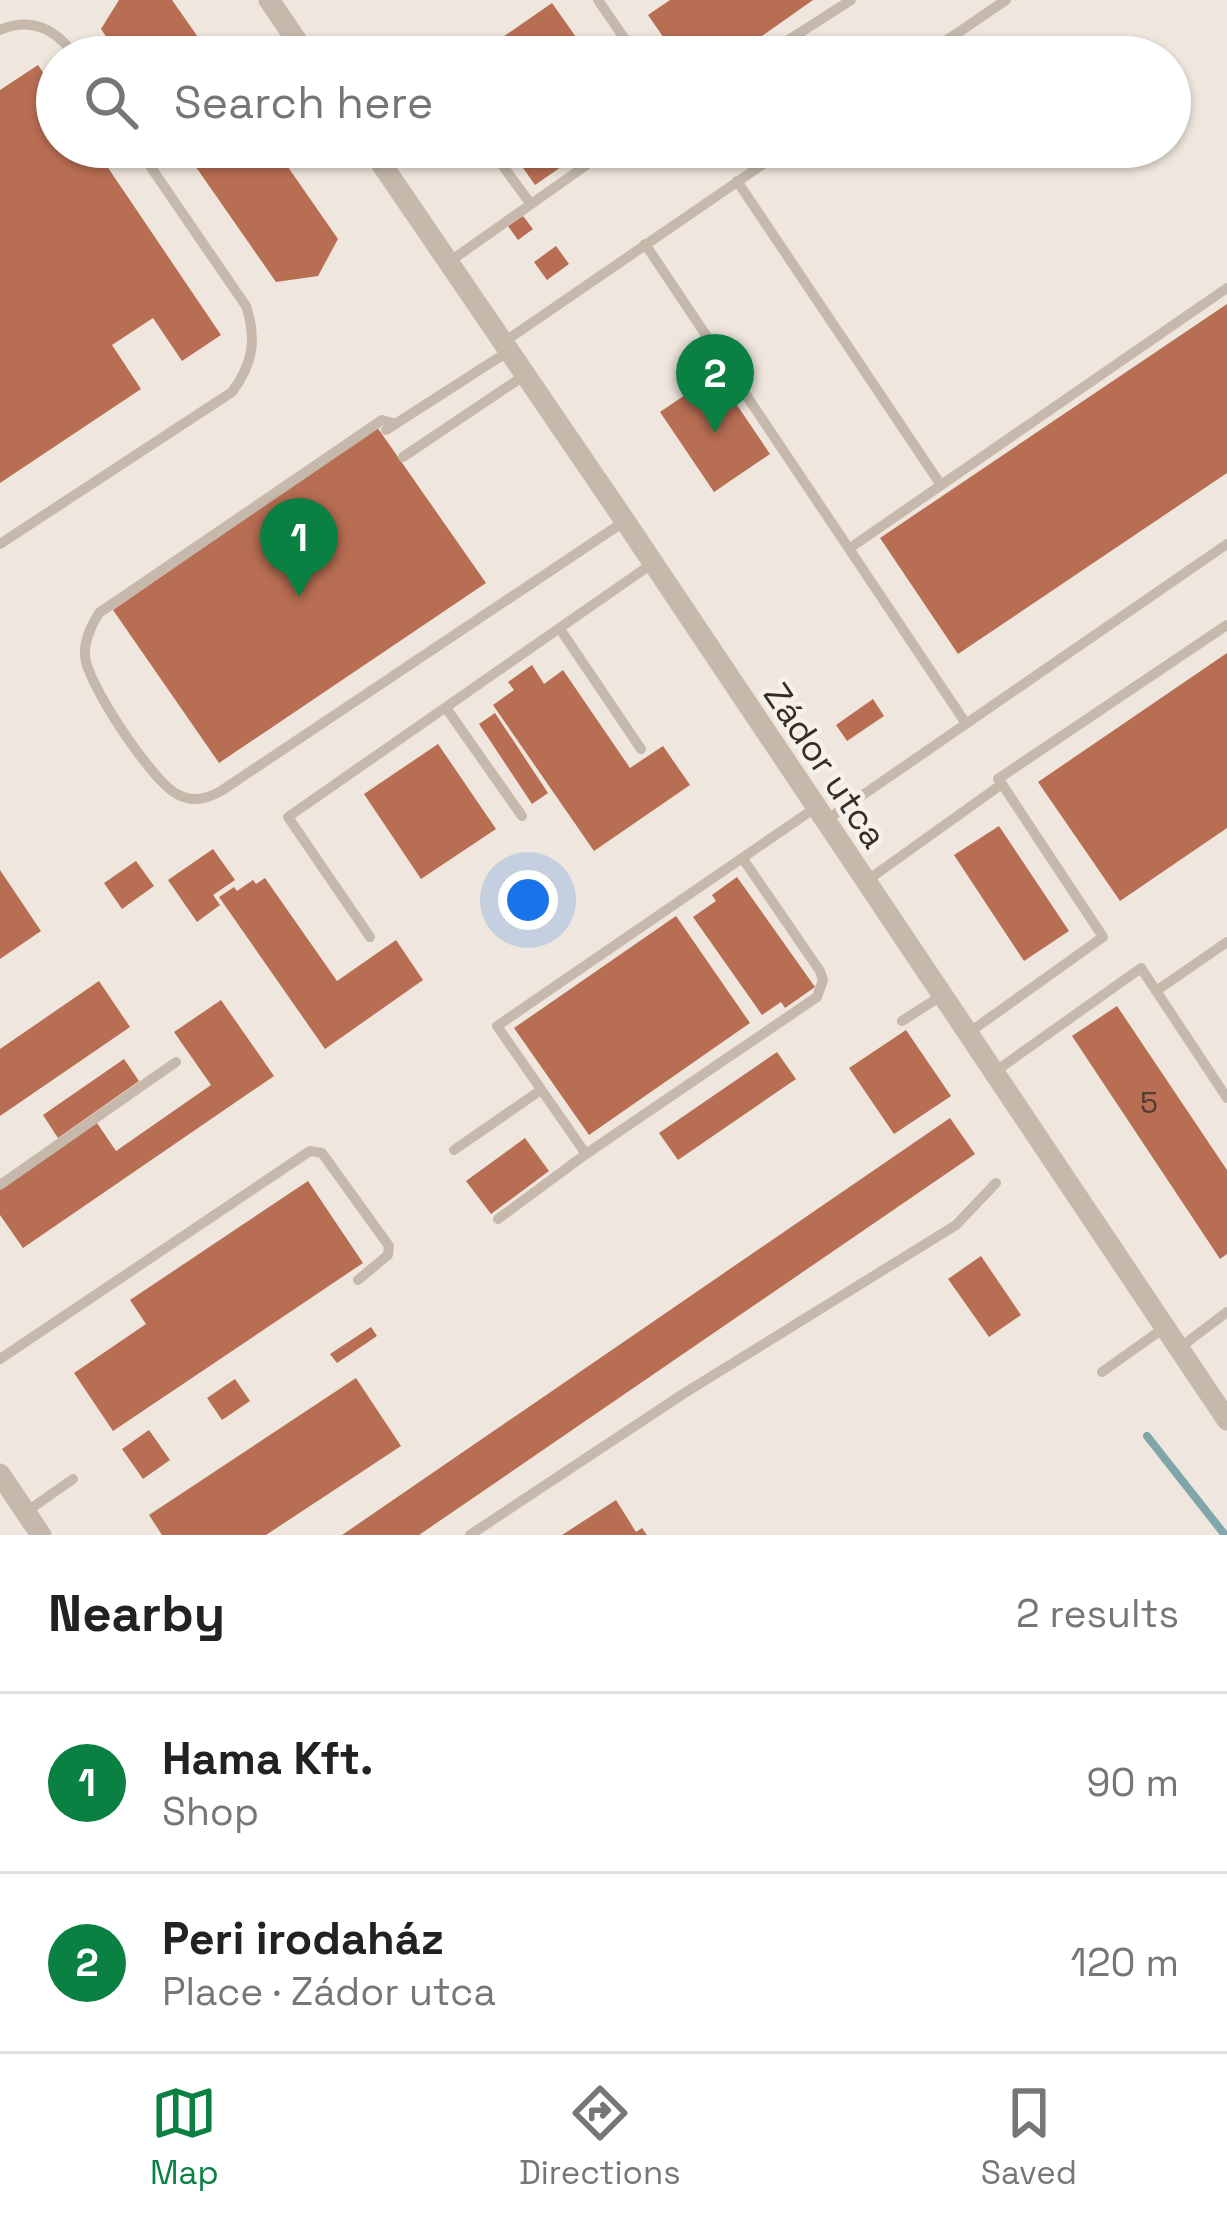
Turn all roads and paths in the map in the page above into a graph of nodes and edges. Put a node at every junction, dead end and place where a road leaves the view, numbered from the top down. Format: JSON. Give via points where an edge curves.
{"nodes":[{"id":1,"x":269,"y":0,"type":"edge"},
{"id":2,"x":598,"y":0,"type":"edge"},
{"id":3,"x":851,"y":0,"type":"edge"},
{"id":4,"x":1006,"y":0,"type":"edge"},
{"id":5,"x":0,"y":29,"type":"edge"},
{"id":6,"x":57,"y":36,"type":"edge"},
{"id":7,"x":294,"y":36,"type":"edge"},
{"id":8,"x":623,"y":36,"type":"edge"},
{"id":9,"x":794,"y":36,"type":"edge"},
{"id":10,"x":953,"y":36,"type":"edge"},
{"id":11,"x":151,"y":168,"type":"edge"},
{"id":12,"x":384,"y":168,"type":"edge"},
{"id":13,"x":505,"y":168,"type":"edge"},
{"id":14,"x":581,"y":168,"type":"edge"},
{"id":15,"x":756,"y":168,"type":"edge"},
{"id":16,"x":737,"y":181,"type":"junction"},
{"id":17,"x":530,"y":203,"type":"junction"},
{"id":18,"x":645,"y":244,"type":"junction"},
{"id":19,"x":449,"y":262,"type":"junction"},
{"id":20,"x":1227,"y":288,"type":"edge"},
{"id":21,"x":507,"y":346,"type":"junction"},
{"id":22,"x":526,"y":375,"type":"junction"},
{"id":23,"x":403,"y":457,"type":"dead end"},
{"id":24,"x":941,"y":485,"type":"junction"},
{"id":25,"x":626,"y":521,"type":"junction"},
{"id":26,"x":0,"y":544,"type":"edge"},
{"id":27,"x":1227,"y":544,"type":"edge"},
{"id":28,"x":850,"y":548,"type":"junction"},
{"id":29,"x":653,"y":563,"type":"junction"},
{"id":30,"x":1227,"y":625,"type":"edge"},
{"id":31,"x":560,"y":629,"type":"junction"},
{"id":32,"x":446,"y":708,"type":"junction"},
{"id":33,"x":965,"y":722,"type":"junction"},
{"id":34,"x":641,"y":749,"type":"dead end"},
{"id":35,"x":1002,"y":784,"type":"junction"},
{"id":36,"x":819,"y":815,"type":"junction"},
{"id":37,"x":522,"y":816,"type":"dead end"},
{"id":38,"x":743,"y":859,"type":"junction"},
{"id":39,"x":865,"y":882,"type":"junction"},
{"id":40,"x":370,"y":937,"type":"dead end"},
{"id":41,"x":1227,"y":941,"type":"edge"},
{"id":42,"x":1156,"y":991,"type":"junction"},
{"id":43,"x":941,"y":996,"type":"junction"},
{"id":44,"x":902,"y":1021,"type":"dead end"},
{"id":45,"x":967,"y":1034,"type":"junction"},
{"id":46,"x":176,"y":1062,"type":"dead end"},
{"id":47,"x":993,"y":1073,"type":"junction"},
{"id":48,"x":541,"y":1090,"type":"junction"},
{"id":49,"x":1227,"y":1098,"type":"edge"},
{"id":50,"x":454,"y":1150,"type":"dead end"},
{"id":51,"x":586,"y":1154,"type":"junction"},
{"id":52,"x":997,"y":1183,"type":"dead end"},
{"id":53,"x":0,"y":1185,"type":"edge"},
{"id":54,"x":498,"y":1219,"type":"dead end"},
{"id":55,"x":358,"y":1280,"type":"dead end"},
{"id":56,"x":1227,"y":1312,"type":"edge"},
{"id":57,"x":1164,"y":1328,"type":"junction"},
{"id":58,"x":1178,"y":1349,"type":"junction"},
{"id":59,"x":0,"y":1359,"type":"edge"},
{"id":60,"x":1102,"y":1372,"type":"dead end"},
{"id":61,"x":1227,"y":1420,"type":"edge"},
{"id":62,"x":0,"y":1474,"type":"edge"},
{"id":63,"x":74,"y":1479,"type":"dead end"},
{"id":64,"x":26,"y":1512,"type":"junction"},
{"id":65,"x":41,"y":1535,"type":"edge"},
{"id":66,"x":470,"y":1535,"type":"edge"}],
"edges":[{"from":1,"to":7,"type":"street"},
{"from":2,"to":8,"type":"lane"},
{"from":3,"to":9,"type":"lane"},
{"from":4,"to":10,"type":"lane"},
{"from":5,"to":6,"type":"lane","via":[[23,22]]},
{"from":11,"to":26,"type":"lane","via":[[246,306],[251,360],[232,392]]},
{"from":12,"to":19,"type":"street","name":"Zádor utca"},
{"from":13,"to":17,"type":"lane"},
{"from":14,"to":17,"type":"lane"},
{"from":15,"to":16,"type":"lane"},
{"from":16,"to":18,"type":"lane"},
{"from":16,"to":24,"type":"lane"},
{"from":17,"to":19,"type":"lane"},
{"from":18,"to":21,"type":"lane"},
{"from":18,"to":28,"type":"lane"},
{"from":19,"to":21,"type":"street","name":"Zádor utca"},
{"from":20,"to":24,"type":"lane"},
{"from":21,"to":22,"type":"street","name":"Zádor utca"},
{"from":21,"to":25,"type":"lane","via":[[391,427],[382,420],[99,613],[85,658],[94,684],[155,774],[176,794],[200,800],[221,791]]},
{"from":22,"to":23,"type":"lane"},
{"from":22,"to":25,"type":"street","name":"Zádor utca"},
{"from":24,"to":28,"type":"lane"},
{"from":25,"to":29,"type":"street","name":"Zádor utca"},
{"from":27,"to":33,"type":"lane"},
{"from":28,"to":33,"type":"lane"},
{"from":29,"to":31,"type":"lane"},
{"from":29,"to":36,"type":"street","name":"Zádor utca"},
{"from":30,"to":35,"type":"lane","via":[[998,779]]},
{"from":31,"to":32,"type":"lane"},
{"from":31,"to":34,"type":"lane"},
{"from":32,"to":37,"type":"lane"},
{"from":32,"to":40,"type":"lane","via":[[288,817]]},
{"from":33,"to":36,"type":"lane"},
{"from":35,"to":39,"type":"lane"},
{"from":35,"to":45,"type":"lane","via":[[1103,938]]},
{"from":36,"to":38,"type":"lane"},
{"from":36,"to":39,"type":"street","name":"Zádor utca"},
{"from":38,"to":48,"type":"lane","via":[[497,1026]]},
{"from":38,"to":51,"type":"lane","via":[[820,971],[822,988]]},
{"from":39,"to":43,"type":"street","name":"Zádor utca"},
{"from":41,"to":42,"type":"lane"},
{"from":42,"to":47,"type":"lane","via":[[1141,968]]},
{"from":42,"to":49,"type":"lane"},
{"from":43,"to":44,"type":"lane"},
{"from":43,"to":45,"type":"street","name":"Zádor utca"},
{"from":45,"to":47,"type":"street","name":"Zádor utca"},
{"from":46,"to":53,"type":"lane"},
{"from":47,"to":57,"type":"street","name":"Zádor utca"},
{"from":48,"to":50,"type":"lane"},
{"from":48,"to":51,"type":"lane"},
{"from":51,"to":54,"type":"lane"},
{"from":52,"to":66,"type":"lane","via":[[956,1225]]},
{"from":55,"to":59,"type":"lane","via":[[389,1246],[322,1153],[310,1151]]},
{"from":56,"to":58,"type":"lane"},
{"from":57,"to":58,"type":"street","name":"Zádor utca"},
{"from":57,"to":60,"type":"lane"},
{"from":58,"to":61,"type":"street","name":"Zádor utca"},
{"from":62,"to":64,"type":"street"},
{"from":63,"to":64,"type":"lane"},
{"from":64,"to":65,"type":"street"}]}
